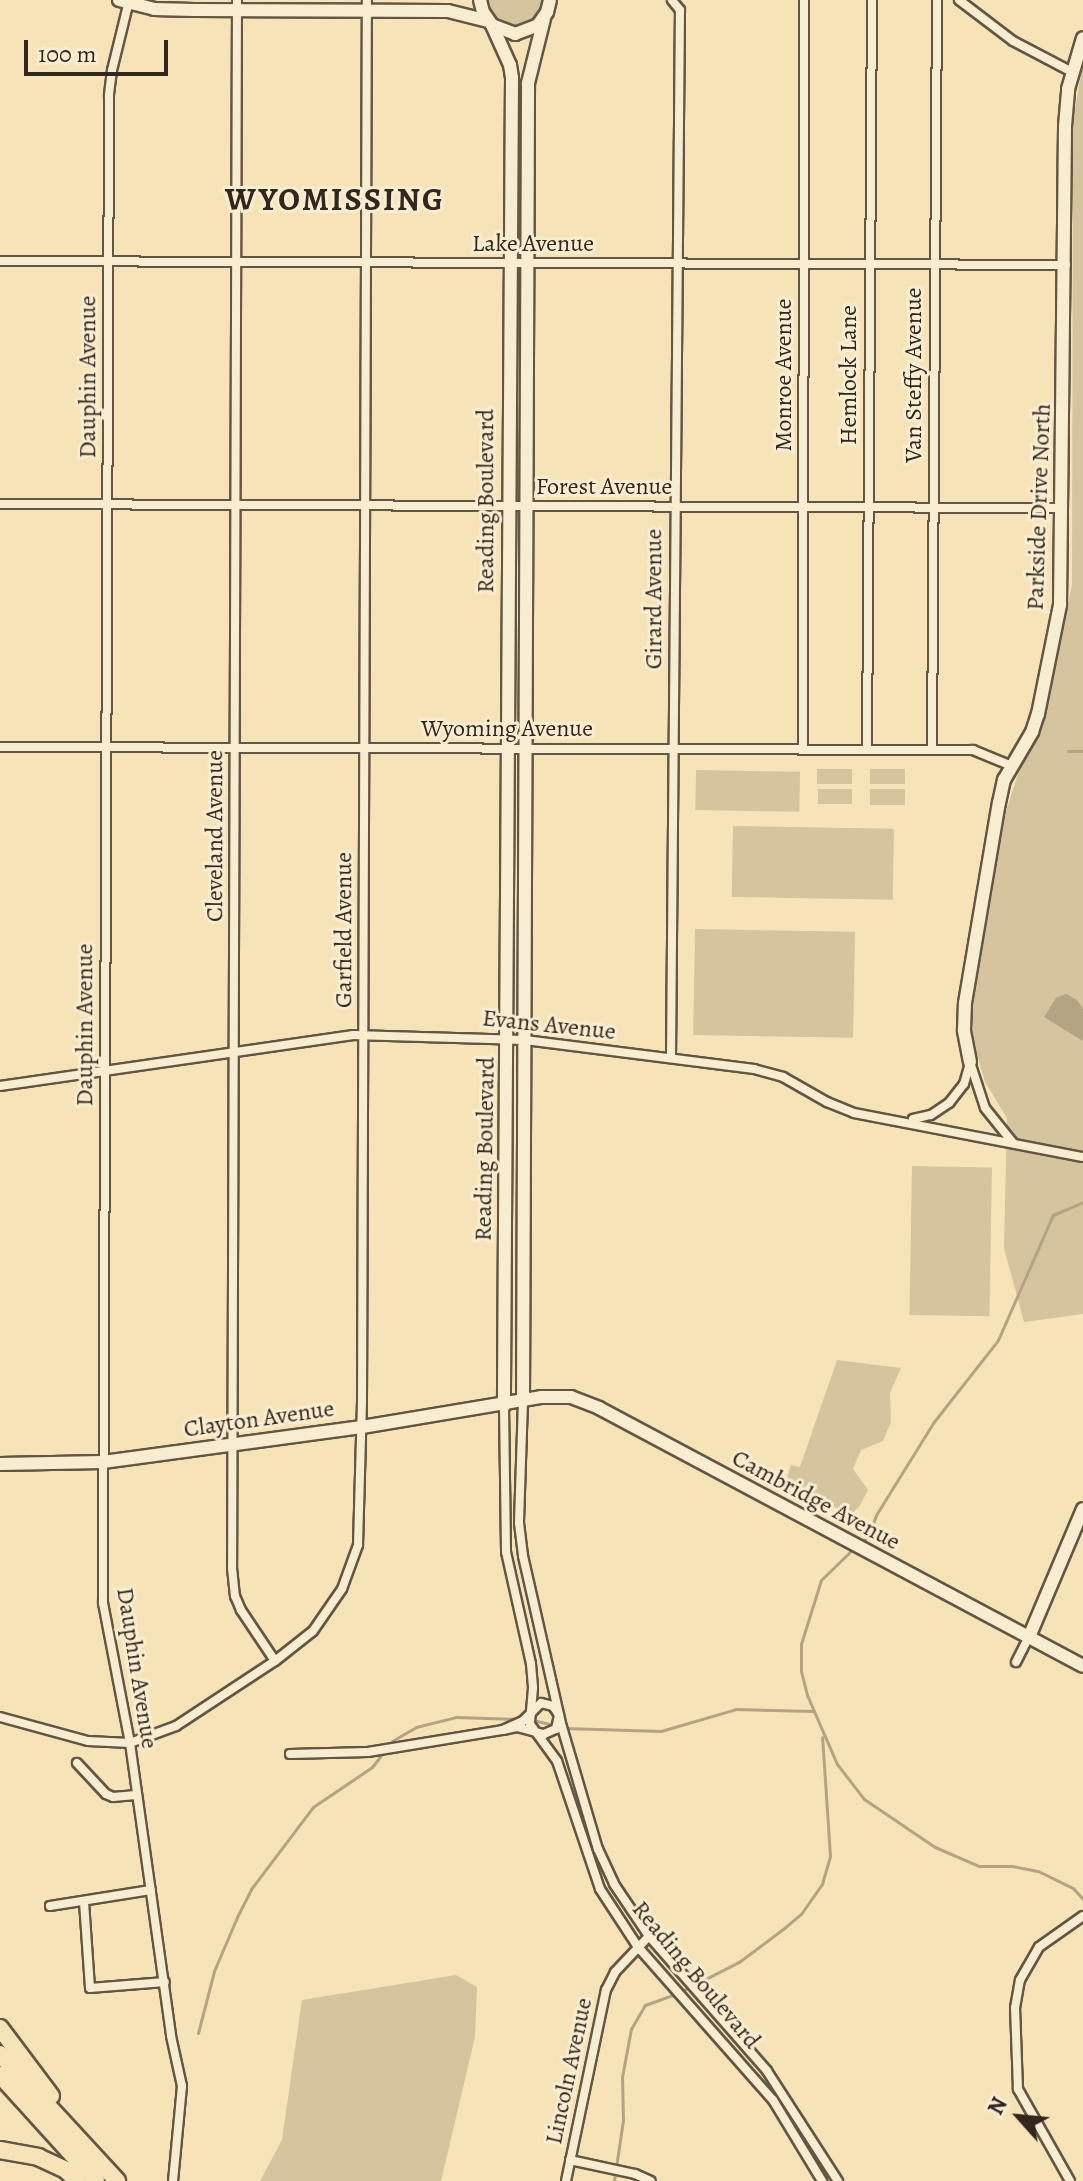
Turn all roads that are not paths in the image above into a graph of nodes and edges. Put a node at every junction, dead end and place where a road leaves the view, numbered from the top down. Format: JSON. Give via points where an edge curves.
{"nodes":[{"id":1,"x":480,"y":0,"type":"edge"},
{"id":2,"x":560,"y":0,"type":"edge"},
{"id":3,"x":672,"y":0,"type":"edge"},
{"id":4,"x":804,"y":0,"type":"edge"},
{"id":5,"x":872,"y":0,"type":"edge"},
{"id":6,"x":937,"y":0,"type":"edge"},
{"id":7,"x":959,"y":0,"type":"edge"},
{"id":8,"x":126,"y":1,"type":"edge"},
{"id":9,"x":236,"y":5,"type":"edge"},
{"id":10,"x":367,"y":6,"type":"edge"},
{"id":11,"x":547,"y":10,"type":"edge"},
{"id":12,"x":490,"y":23,"type":"junction"},
{"id":13,"x":1083,"y":38,"type":"edge"},
{"id":14,"x":1072,"y":72,"type":"junction"},
{"id":15,"x":0,"y":261,"type":"edge"},
{"id":16,"x":109,"y":262,"type":"junction"},
{"id":17,"x":238,"y":262,"type":"junction"},
{"id":18,"x":366,"y":262,"type":"junction"},
{"id":19,"x":510,"y":264,"type":"junction"},
{"id":20,"x":529,"y":264,"type":"junction"},
{"id":21,"x":676,"y":264,"type":"junction"},
{"id":22,"x":805,"y":264,"type":"junction"},
{"id":23,"x":870,"y":265,"type":"junction"},
{"id":24,"x":934,"y":265,"type":"junction"},
{"id":25,"x":1066,"y":265,"type":"junction"},
{"id":26,"x":0,"y":504,"type":"edge"},
{"id":27,"x":107,"y":505,"type":"junction"},
{"id":28,"x":237,"y":505,"type":"junction"},
{"id":29,"x":366,"y":506,"type":"junction"},
{"id":30,"x":507,"y":506,"type":"junction"},
{"id":31,"x":528,"y":506,"type":"junction"},
{"id":32,"x":675,"y":507,"type":"junction"},
{"id":33,"x":803,"y":507,"type":"junction"},
{"id":34,"x":868,"y":508,"type":"junction"},
{"id":35,"x":932,"y":508,"type":"junction"},
{"id":36,"x":1063,"y":508,"type":"junction"},
{"id":37,"x":0,"y":747,"type":"edge"},
{"id":38,"x":106,"y":748,"type":"junction"},
{"id":39,"x":235,"y":748,"type":"junction"},
{"id":40,"x":508,"y":748,"type":"junction"},
{"id":41,"x":527,"y":748,"type":"junction"},
{"id":42,"x":365,"y":749,"type":"junction"},
{"id":43,"x":674,"y":749,"type":"junction"},
{"id":44,"x":803,"y":749,"type":"junction"},
{"id":45,"x":867,"y":750,"type":"junction"},
{"id":46,"x":932,"y":750,"type":"junction"},
{"id":47,"x":1012,"y":766,"type":"junction"},
{"id":48,"x":364,"y":1035,"type":"junction"},
{"id":49,"x":508,"y":1039,"type":"junction"},
{"id":50,"x":525,"y":1040,"type":"junction"},
{"id":51,"x":234,"y":1051,"type":"junction"},
{"id":52,"x":671,"y":1058,"type":"junction"},
{"id":53,"x":970,"y":1062,"type":"junction"},
{"id":54,"x":105,"y":1069,"type":"junction"},
{"id":55,"x":0,"y":1086,"type":"edge"},
{"id":56,"x":908,"y":1120,"type":"junction"},
{"id":57,"x":1013,"y":1143,"type":"junction"},
{"id":58,"x":1083,"y":1157,"type":"edge"},
{"id":59,"x":523,"y":1401,"type":"junction"},
{"id":60,"x":504,"y":1406,"type":"junction"},
{"id":61,"x":362,"y":1427,"type":"junction"},
{"id":62,"x":232,"y":1445,"type":"junction"},
{"id":63,"x":103,"y":1462,"type":"junction"},
{"id":64,"x":0,"y":1464,"type":"edge"},
{"id":65,"x":1083,"y":1509,"type":"edge"},
{"id":66,"x":1029,"y":1637,"type":"junction"},
{"id":67,"x":275,"y":1661,"type":"junction"},
{"id":68,"x":1016,"y":1662,"type":"dead end"},
{"id":69,"x":1083,"y":1666,"type":"edge"},
{"id":70,"x":530,"y":1713,"type":"junction"},
{"id":71,"x":559,"y":1715,"type":"junction"},
{"id":72,"x":0,"y":1717,"type":"edge"},
{"id":73,"x":503,"y":1730,"type":"junction"},
{"id":74,"x":534,"y":1731,"type":"junction"},
{"id":75,"x":130,"y":1743,"type":"junction"},
{"id":76,"x":290,"y":1754,"type":"dead end"},
{"id":77,"x":77,"y":1763,"type":"dead end"},
{"id":78,"x":136,"y":1795,"type":"junction"},
{"id":79,"x":151,"y":1890,"type":"junction"},
{"id":80,"x":84,"y":1902,"type":"junction"},
{"id":81,"x":50,"y":1906,"type":"dead end"},
{"id":82,"x":1083,"y":1916,"type":"edge"},
{"id":83,"x":649,"y":1936,"type":"junction"},
{"id":84,"x":638,"y":1947,"type":"junction"},
{"id":85,"x":165,"y":1982,"type":"junction"},
{"id":86,"x":0,"y":2028,"type":"edge"},
{"id":87,"x":0,"y":2054,"type":"edge"},
{"id":88,"x":0,"y":2075,"type":"edge"},
{"id":89,"x":0,"y":2150,"type":"edge"},
{"id":90,"x":570,"y":2160,"type":"junction"},
{"id":91,"x":103,"y":2165,"type":"junction"},
{"id":92,"x":77,"y":2181,"type":"edge"},
{"id":93,"x":96,"y":2181,"type":"edge"},
{"id":94,"x":117,"y":2181,"type":"edge"},
{"id":95,"x":173,"y":2181,"type":"edge"},
{"id":96,"x":566,"y":2181,"type":"edge"},
{"id":97,"x":651,"y":2181,"type":"edge"},
{"id":98,"x":822,"y":2181,"type":"edge"},
{"id":99,"x":838,"y":2181,"type":"edge"},
{"id":100,"x":1070,"y":2181,"type":"edge"}],
"edges":[{"from":1,"to":12,"type":"street","name":"Reading Boulevard"},
{"from":2,"to":11,"type":"street"},
{"from":3,"to":21,"type":"street","name":"Girard Avenue","via":[[680,10]]},
{"from":4,"to":22,"type":"street","name":"Monroe Avenue"},
{"from":5,"to":23,"type":"street","name":"Hemlock Lane"},
{"from":6,"to":24,"type":"street","name":"Van Steffy Avenue"},
{"from":7,"to":14,"type":"street","via":[[1013,41]]},
{"from":8,"to":9,"type":"street","via":[[154,9]]},
{"from":8,"to":16,"type":"street","name":"Dauphin Avenue","via":[[109,96]]},
{"from":9,"to":10,"type":"street"},
{"from":9,"to":17,"type":"street","name":"Cleveland Avenue"},
{"from":10,"to":12,"type":"street","via":[[448,11]]},
{"from":10,"to":18,"type":"street","name":"Garfield Avenue"},
{"from":11,"to":12,"type":"street","via":[[531,30],[519,34]]},
{"from":11,"to":20,"type":"street","name":"Reading Boulevard","via":[[528,83]]},
{"from":12,"to":19,"type":"street","name":"Reading Boulevard","via":[[512,78]]},
{"from":13,"to":14,"type":"street","name":"Parkside Drive North"},
{"from":14,"to":25,"type":"street","name":"Parkside Drive North","via":[[1065,126]]},
{"from":15,"to":16,"type":"street","name":"Lake Avenue"},
{"from":16,"to":17,"type":"street","name":"Lake Avenue"},
{"from":16,"to":27,"type":"street","name":"Dauphin Avenue"},
{"from":17,"to":18,"type":"street","name":"Lake Avenue"},
{"from":17,"to":28,"type":"street","name":"Cleveland Avenue"},
{"from":18,"to":19,"type":"street","name":"Lake Avenue"},
{"from":18,"to":29,"type":"street","name":"Garfield Avenue"},
{"from":19,"to":20,"type":"street","name":"Lake Avenue"},
{"from":19,"to":30,"type":"street","name":"Reading Boulevard"},
{"from":20,"to":21,"type":"street","name":"Lake Avenue"},
{"from":20,"to":31,"type":"street","name":"Reading Boulevard"},
{"from":21,"to":22,"type":"street","name":"Lake Avenue"},
{"from":21,"to":32,"type":"street","name":"Girard Avenue"},
{"from":22,"to":23,"type":"street","name":"Lake Avenue"},
{"from":22,"to":33,"type":"street","name":"Monroe Avenue"},
{"from":23,"to":24,"type":"street","name":"Lake Avenue"},
{"from":23,"to":34,"type":"street","name":"Hemlock Lane"},
{"from":24,"to":25,"type":"street","name":"Lake Avenue"},
{"from":24,"to":35,"type":"street","name":"Van Steffy Avenue"},
{"from":25,"to":36,"type":"street","name":"Parkside Drive North"},
{"from":26,"to":27,"type":"street","name":"Forest Avenue"},
{"from":27,"to":28,"type":"street","name":"Forest Avenue"},
{"from":27,"to":38,"type":"street","name":"Dauphin Avenue"},
{"from":28,"to":29,"type":"street","name":"Forest Avenue"},
{"from":28,"to":39,"type":"street","name":"Cleveland Avenue"},
{"from":29,"to":30,"type":"street","name":"Forest Avenue"},
{"from":29,"to":42,"type":"street","name":"Garfield Avenue"},
{"from":30,"to":31,"type":"street","name":"Forest Avenue"},
{"from":30,"to":40,"type":"street","name":"Reading Boulevard"},
{"from":31,"to":32,"type":"street","name":"Forest Avenue"},
{"from":31,"to":41,"type":"street","name":"Reading Boulevard"},
{"from":32,"to":33,"type":"street","name":"Forest Avenue"},
{"from":32,"to":43,"type":"street","name":"Girard Avenue"},
{"from":33,"to":34,"type":"street","name":"Forest Avenue"},
{"from":33,"to":44,"type":"street","name":"Monroe Avenue"},
{"from":34,"to":35,"type":"street","name":"Forest Avenue"},
{"from":34,"to":45,"type":"street","name":"Hemlock Lane"},
{"from":35,"to":36,"type":"street","name":"Forest Avenue"},
{"from":35,"to":46,"type":"street","name":"Van Steffy Avenue"},
{"from":36,"to":47,"type":"street","name":"Parkside Drive North","via":[[1062,581],[1054,639],[1032,732]]},
{"from":37,"to":38,"type":"street","name":"Wyoming Avenue"},
{"from":38,"to":39,"type":"street","name":"Wyoming Avenue"},
{"from":38,"to":54,"type":"street","name":"Dauphin Avenue"},
{"from":39,"to":42,"type":"street","name":"Wyoming Avenue"},
{"from":39,"to":51,"type":"street","name":"Cleveland Avenue"},
{"from":40,"to":41,"type":"street","name":"Wyoming Avenue"},
{"from":40,"to":42,"type":"street","name":"Wyoming Avenue"},
{"from":40,"to":49,"type":"street","name":"Reading Boulevard"},
{"from":41,"to":43,"type":"street","name":"Wyoming Avenue"},
{"from":41,"to":50,"type":"street","name":"Reading Boulevard"},
{"from":42,"to":48,"type":"street","name":"Garfield Avenue"},
{"from":43,"to":44,"type":"street","name":"Wyoming Avenue"},
{"from":43,"to":52,"type":"street","name":"Girard Avenue"},
{"from":44,"to":45,"type":"street","name":"Wyoming Avenue"},
{"from":45,"to":46,"type":"street","name":"Wyoming Avenue"},
{"from":46,"to":47,"type":"street","name":"Wyoming Avenue","via":[[973,750]]},
{"from":47,"to":53,"type":"street","name":"Parkside Drive North","via":[[999,803],[965,1003]]},
{"from":48,"to":49,"type":"street","name":"Evans Avenue"},
{"from":48,"to":51,"type":"street","name":"Evans Avenue"},
{"from":48,"to":61,"type":"street","name":"Garfield Avenue"},
{"from":49,"to":50,"type":"street","name":"Evans Avenue"},
{"from":49,"to":60,"type":"street","name":"Reading Boulevard"},
{"from":50,"to":52,"type":"street","name":"Evans Avenue"},
{"from":50,"to":59,"type":"street","name":"Reading Boulevard"},
{"from":51,"to":54,"type":"street","name":"Evans Avenue"},
{"from":51,"to":62,"type":"street","name":"Cleveland Avenue"},
{"from":52,"to":56,"type":"street","name":"Evans Avenue","via":[[772,1073],[841,1108]]},
{"from":53,"to":56,"type":"street","via":[[964,1084],[949,1103],[931,1115]]},
{"from":53,"to":57,"type":"street","name":"Parkside Drive North","via":[[985,1108]]},
{"from":54,"to":55,"type":"street","name":"Evans Avenue"},
{"from":54,"to":63,"type":"street","name":"Dauphin Avenue"},
{"from":56,"to":57,"type":"street","name":"Evans Avenue"},
{"from":57,"to":58,"type":"street","name":"Evans Avenue"},
{"from":59,"to":60,"type":"street","name":"Clayton Avenue"},
{"from":59,"to":66,"type":"street","name":"Cambridge Avenue","via":[[556,1396],[586,1402]]},
{"from":59,"to":71,"type":"street","name":"Reading Boulevard","via":[[519,1523],[528,1588]]},
{"from":60,"to":61,"type":"street","name":"Clayton Avenue"},
{"from":60,"to":70,"type":"street","name":"Reading Boulevard","via":[[506,1552],[531,1664]]},
{"from":61,"to":62,"type":"street","name":"Clayton Avenue"},
{"from":61,"to":67,"type":"street","name":"Garfield Avenue","via":[[360,1526],[347,1580],[322,1620]]},
{"from":62,"to":63,"type":"street","name":"Clayton Avenue"},
{"from":62,"to":67,"type":"street","name":"Cleveland Avenue","via":[[235,1596]]},
{"from":63,"to":64,"type":"street","name":"Clayton Avenue"},
{"from":63,"to":75,"type":"street","name":"Dauphin Avenue","via":[[105,1622]]},
{"from":65,"to":66,"type":"street"},
{"from":66,"to":68,"type":"street"},
{"from":66,"to":69,"type":"street","name":"Cambridge Avenue"},
{"from":67,"to":75,"type":"street","name":"Garfield Avenue","via":[[185,1721]]},
{"from":70,"to":71,"type":"street","via":[[544,1703]]},
{"from":70,"to":73,"type":"street"},
{"from":70,"to":74,"type":"street","name":"Reading Boulevard"},
{"from":71,"to":74,"type":"street","via":[[553,1732]]},
{"from":71,"to":83,"type":"street","name":"Reading Boulevard","via":[[598,1849]]},
{"from":72,"to":75,"type":"street","via":[[75,1739]]},
{"from":73,"to":74,"type":"street"},
{"from":73,"to":76,"type":"street","via":[[368,1752]]},
{"from":74,"to":84,"type":"street","name":"Reading Boulevard","via":[[557,1761],[600,1889]]},
{"from":75,"to":78,"type":"street","name":"Dauphin Avenue"},
{"from":77,"to":78,"type":"street","via":[[106,1794]]},
{"from":78,"to":79,"type":"street","name":"Dauphin Avenue"},
{"from":79,"to":80,"type":"street"},
{"from":79,"to":85,"type":"street","name":"Dauphin Avenue"},
{"from":80,"to":81,"type":"street"},
{"from":80,"to":85,"type":"street","via":[[90,1988]]},
{"from":82,"to":100,"type":"street","via":[[1039,1947],[1024,1971],[1015,2008],[1018,2089]]},
{"from":83,"to":84,"type":"street","name":"Lincoln Avenue"},
{"from":83,"to":99,"type":"street","name":"Reading Boulevard","via":[[758,2058]]},
{"from":84,"to":90,"type":"street","name":"Lincoln Avenue","via":[[606,1990]]},
{"from":84,"to":98,"type":"street","name":"Reading Boulevard","via":[[773,2100]]},
{"from":85,"to":95,"type":"street","name":"Dauphin Avenue","via":[[182,2086]]},
{"from":86,"to":91,"type":"highway"},
{"from":87,"to":91,"type":"highway"},
{"from":88,"to":93,"type":"highway"},
{"from":89,"to":92,"type":"highway","via":[[38,2157]]},
{"from":90,"to":96,"type":"street","name":"Lincoln Avenue"},
{"from":90,"to":97,"type":"street"},
{"from":91,"to":94,"type":"highway"}]}
